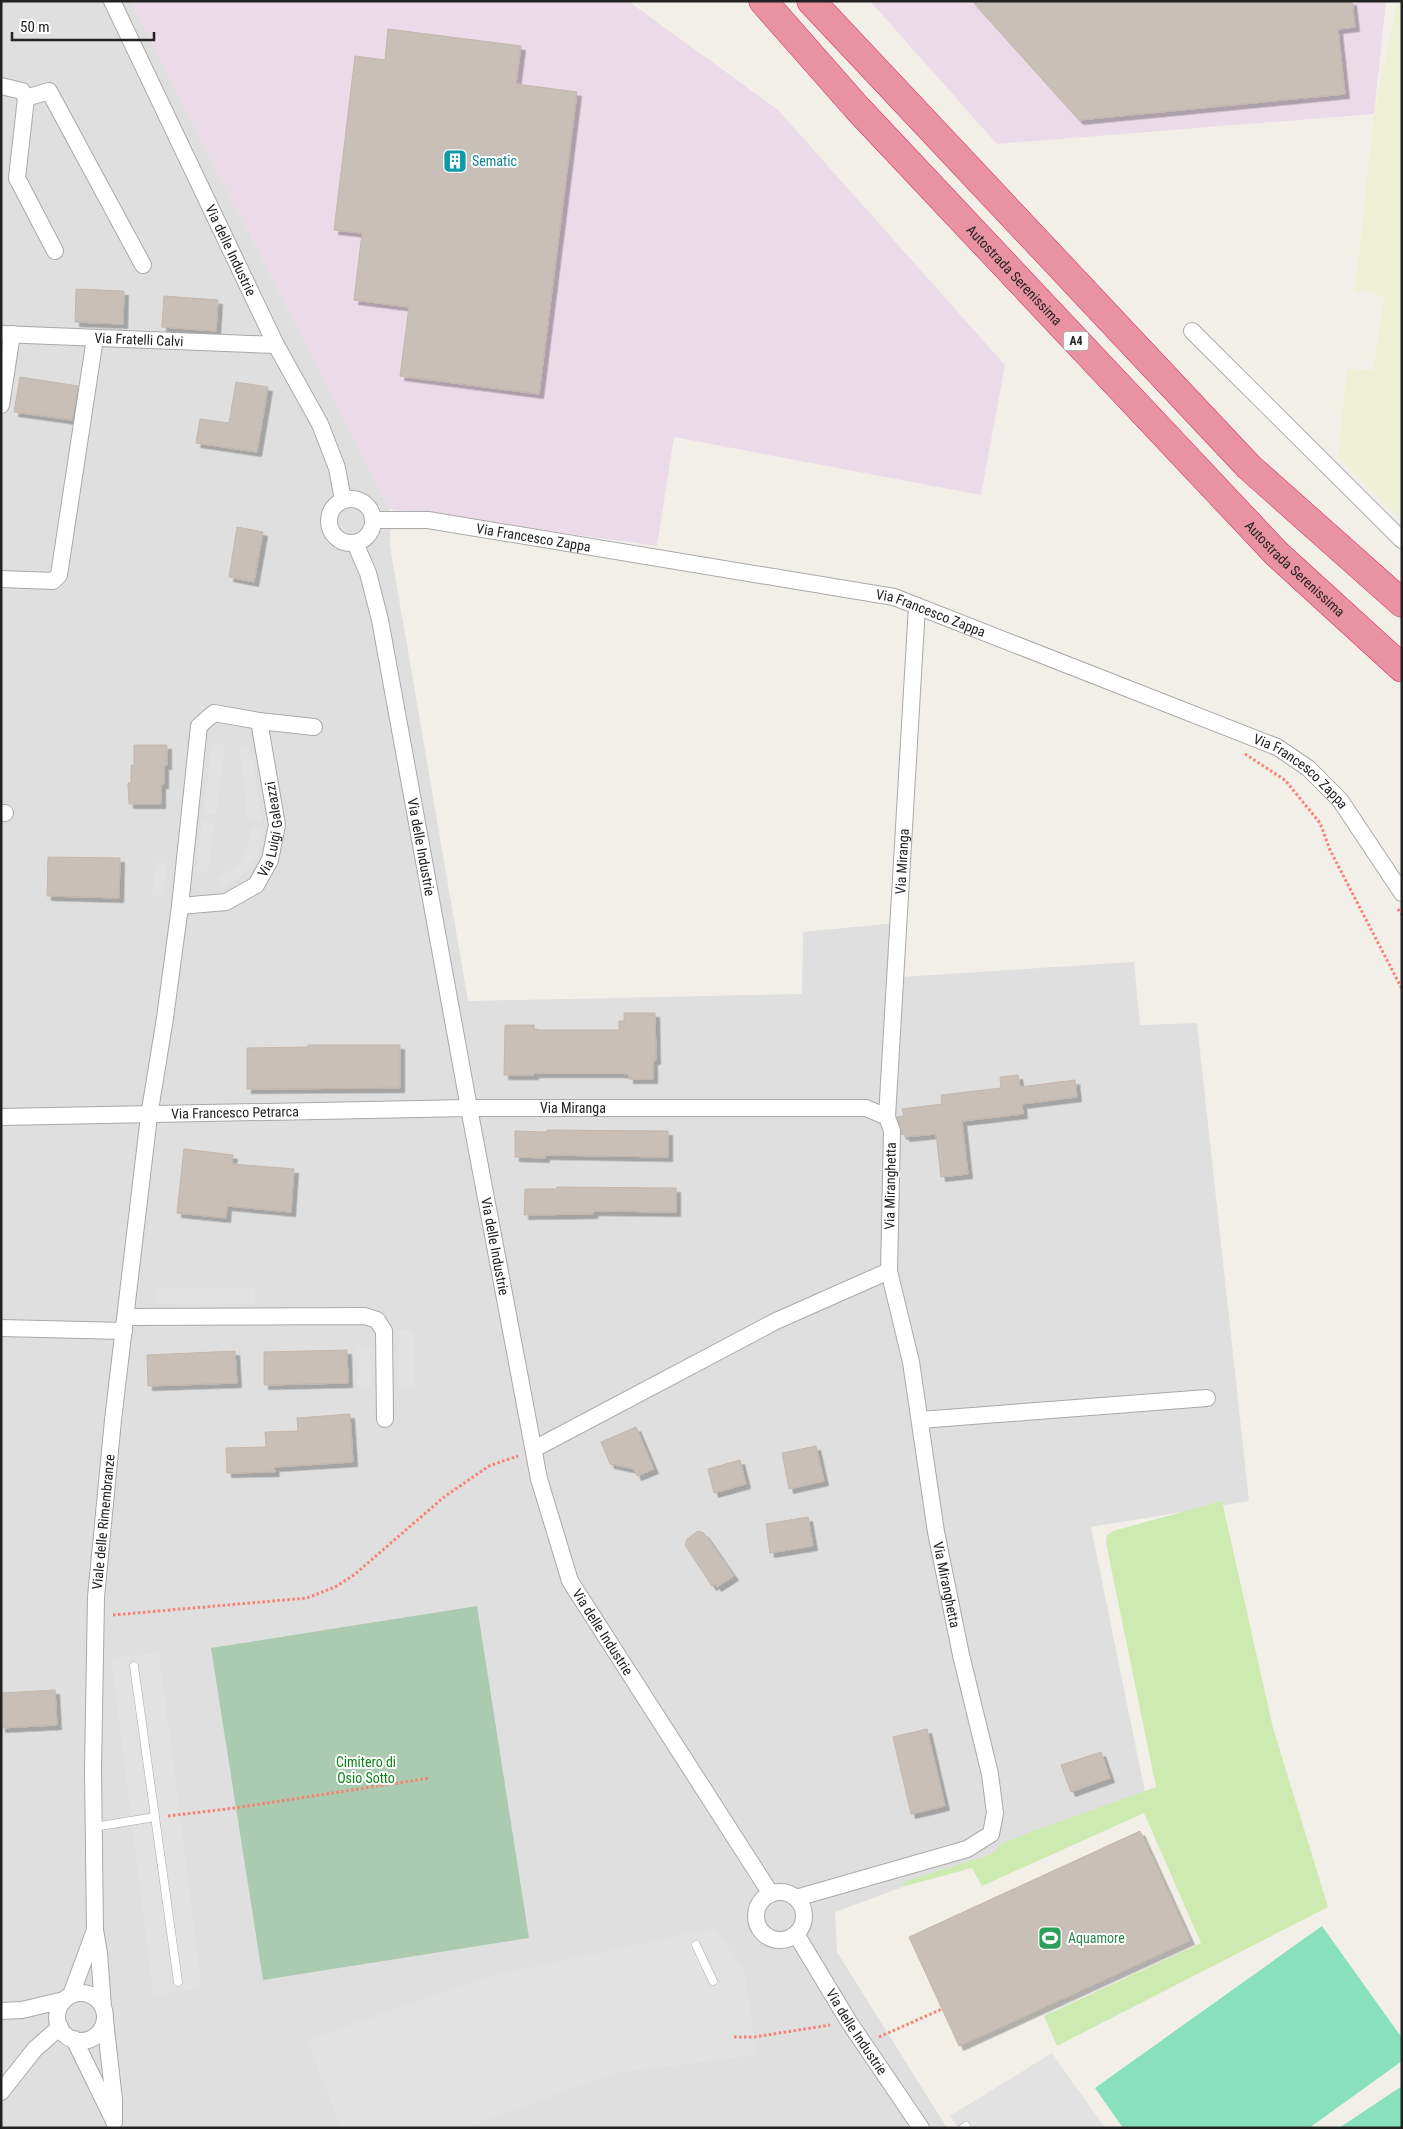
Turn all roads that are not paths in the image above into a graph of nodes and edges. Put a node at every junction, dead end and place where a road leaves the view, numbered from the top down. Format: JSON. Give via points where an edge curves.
{"nodes":[{"id":1,"x":112,"y":1,"type":"edge"},
{"id":2,"x":763,"y":1,"type":"edge"},
{"id":3,"x":811,"y":1,"type":"edge"},
{"id":4,"x":1,"y":86,"type":"edge"},
{"id":5,"x":26,"y":98,"type":"junction"},
{"id":6,"x":55,"y":251,"type":"dead end"},
{"id":7,"x":143,"y":265,"type":"dead end"},
{"id":8,"x":1192,"y":331,"type":"dead end"},
{"id":9,"x":6,"y":334,"type":"edge"},
{"id":10,"x":95,"y":338,"type":"junction"},
{"id":11,"x":276,"y":345,"type":"junction"},
{"id":12,"x":1,"y":405,"type":"edge"},
{"id":13,"x":343,"y":500,"type":"junction"},
{"id":14,"x":374,"y":520,"type":"junction"},
{"id":15,"x":1402,"y":540,"type":"edge"},
{"id":16,"x":355,"y":544,"type":"junction"},
{"id":17,"x":1,"y":579,"type":"edge"},
{"id":18,"x":1402,"y":603,"type":"edge"},
{"id":19,"x":917,"y":606,"type":"junction"},
{"id":20,"x":1402,"y":668,"type":"edge"},
{"id":21,"x":259,"y":721,"type":"junction"},
{"id":22,"x":314,"y":727,"type":"dead end"},
{"id":23,"x":1402,"y":894,"type":"edge"},
{"id":24,"x":180,"y":906,"type":"junction"},
{"id":25,"x":469,"y":1108,"type":"junction"},
{"id":26,"x":149,"y":1116,"type":"junction"},
{"id":27,"x":1,"y":1117,"type":"edge"},
{"id":28,"x":889,"y":1124,"type":"junction"},
{"id":29,"x":889,"y":1271,"type":"junction"},
{"id":30,"x":125,"y":1324,"type":"junction"},
{"id":31,"x":1,"y":1328,"type":"edge"},
{"id":32,"x":1207,"y":1398,"type":"dead end"},
{"id":33,"x":385,"y":1418,"type":"dead end"},
{"id":34,"x":920,"y":1420,"type":"junction"},
{"id":35,"x":532,"y":1443,"type":"junction"},
{"id":36,"x":134,"y":1666,"type":"dead end"},
{"id":37,"x":155,"y":1817,"type":"junction"},
{"id":38,"x":94,"y":1827,"type":"junction"},
{"id":39,"x":771,"y":1894,"type":"junction"},
{"id":40,"x":796,"y":1898,"type":"junction"},
{"id":41,"x":95,"y":1930,"type":"junction"},
{"id":42,"x":796,"y":1934,"type":"junction"},
{"id":43,"x":696,"y":1945,"type":"dead end"},
{"id":44,"x":713,"y":1981,"type":"dead end"},
{"id":45,"x":178,"y":1982,"type":"dead end"},
{"id":46,"x":67,"y":1998,"type":"junction"},
{"id":47,"x":22,"y":2010,"type":"junction"},
{"id":48,"x":1,"y":2011,"type":"edge"},
{"id":49,"x":104,"y":2014,"type":"junction"},
{"id":50,"x":59,"y":2024,"type":"junction"},
{"id":51,"x":74,"y":2040,"type":"junction"},
{"id":52,"x":1,"y":2092,"type":"edge"},
{"id":53,"x":115,"y":2125,"type":"edge"},
{"id":54,"x":921,"y":2128,"type":"edge"}],
"edges":[{"from":1,"to":11,"type":"street","name":"Via delle Industrie"},
{"from":2,"to":20,"type":"highway","name":"Autostrada Serenissima","number":"A4","via":[[858,109],[1277,554]]},
{"from":3,"to":18,"type":"highway","via":[[1249,467]]},
{"from":4,"to":5,"type":"street","via":[[22,91]]},
{"from":5,"to":6,"type":"street","via":[[17,178]]},
{"from":5,"to":7,"type":"street","via":[[49,92]]},
{"from":8,"to":15,"type":"street"},
{"from":9,"to":10,"type":"street","name":"Via Fratelli Calvi"},
{"from":9,"to":12,"type":"street"},
{"from":10,"to":11,"type":"street","name":"Via Fratelli Calvi"},
{"from":10,"to":17,"type":"street","via":[[59,575],[53,581]]},
{"from":11,"to":13,"type":"street","name":"Via delle Industrie","via":[[320,424],[337,468]]},
{"from":13,"to":14,"type":"street","via":[[364,502]]},
{"from":13,"to":16,"type":"street","via":[[330,514],[330,527],[342,542]]},
{"from":14,"to":16,"type":"street","via":[[371,532]]},
{"from":14,"to":19,"type":"street","name":"Via Francesco Zappa","via":[[428,520],[894,597]]},
{"from":16,"to":25,"type":"street","name":"Via delle Industrie","via":[[368,573],[380,620]]},
{"from":19,"to":23,"type":"street","name":"Via Francesco Zappa","via":[[1277,747],[1308,768],[1340,800]]},
{"from":19,"to":28,"type":"street","name":"Via Miranga"},
{"from":21,"to":22,"type":"street"},
{"from":21,"to":24,"type":"street","via":[[214,713],[199,726]]},
{"from":21,"to":24,"type":"street","name":"Via Luigi Galeazzi","via":[[277,825],[270,860],[256,885],[226,902]]},
{"from":24,"to":26,"type":"street"},
{"from":25,"to":26,"type":"street","name":"Via Francesco Petrarca"},
{"from":25,"to":28,"type":"street","name":"Via Miranga","via":[[866,1108]]},
{"from":25,"to":35,"type":"street","name":"Via delle Industrie"},
{"from":26,"to":27,"type":"street","name":"Via Francesco Petrarca"},
{"from":26,"to":30,"type":"street","name":"Viale delle Rimembranze"},
{"from":28,"to":29,"type":"street","name":"Via Miranghetta"},
{"from":29,"to":34,"type":"street","name":"Via Miranghetta","via":[[911,1362]]},
{"from":29,"to":35,"type":"street","via":[[776,1321]]},
{"from":30,"to":31,"type":"street"},
{"from":30,"to":33,"type":"street","via":[[365,1316],[377,1320],[384,1331]]},
{"from":30,"to":38,"type":"street","name":"Viale delle Rimembranze","via":[[96,1597]]},
{"from":32,"to":34,"type":"street"},
{"from":34,"to":40,"type":"street","name":"Via Miranghetta","via":[[951,1608],[990,1774],[995,1812],[991,1834],[967,1849]]},
{"from":35,"to":39,"type":"street","name":"Via delle Industrie","via":[[539,1479],[570,1580]]},
{"from":36,"to":37,"type":"lane"},
{"from":37,"to":38,"type":"lane"},
{"from":37,"to":45,"type":"lane"},
{"from":38,"to":41,"type":"street","name":"Viale delle Rimembranze"},
{"from":39,"to":40,"type":"street","via":[[783,1892]]},
{"from":39,"to":42,"type":"street","via":[[758,1908],[759,1927],[774,1939]]},
{"from":40,"to":42,"type":"street","via":[[804,1916]]},
{"from":41,"to":46,"type":"street","name":"Viale delle Rimembranze"},
{"from":41,"to":49,"type":"street","name":"Viale delle Rimembranze"},
{"from":42,"to":54,"type":"street","name":"Via delle Industrie","via":[[849,2022]]},
{"from":43,"to":44,"type":"lane"},
{"from":46,"to":47,"type":"street"},
{"from":46,"to":49,"type":"street","via":[[89,1994],[100,2002]]},
{"from":46,"to":50,"type":"street","via":[[57,2014]]},
{"from":47,"to":48,"type":"street"},
{"from":47,"to":50,"type":"street","via":[[43,2014]]},
{"from":49,"to":51,"type":"street","via":[[103,2027],[94,2037]]},
{"from":49,"to":53,"type":"street","name":"Viale delle Rimembranze"},
{"from":50,"to":51,"type":"street"},
{"from":50,"to":52,"type":"street"},
{"from":51,"to":53,"type":"street"}]}
